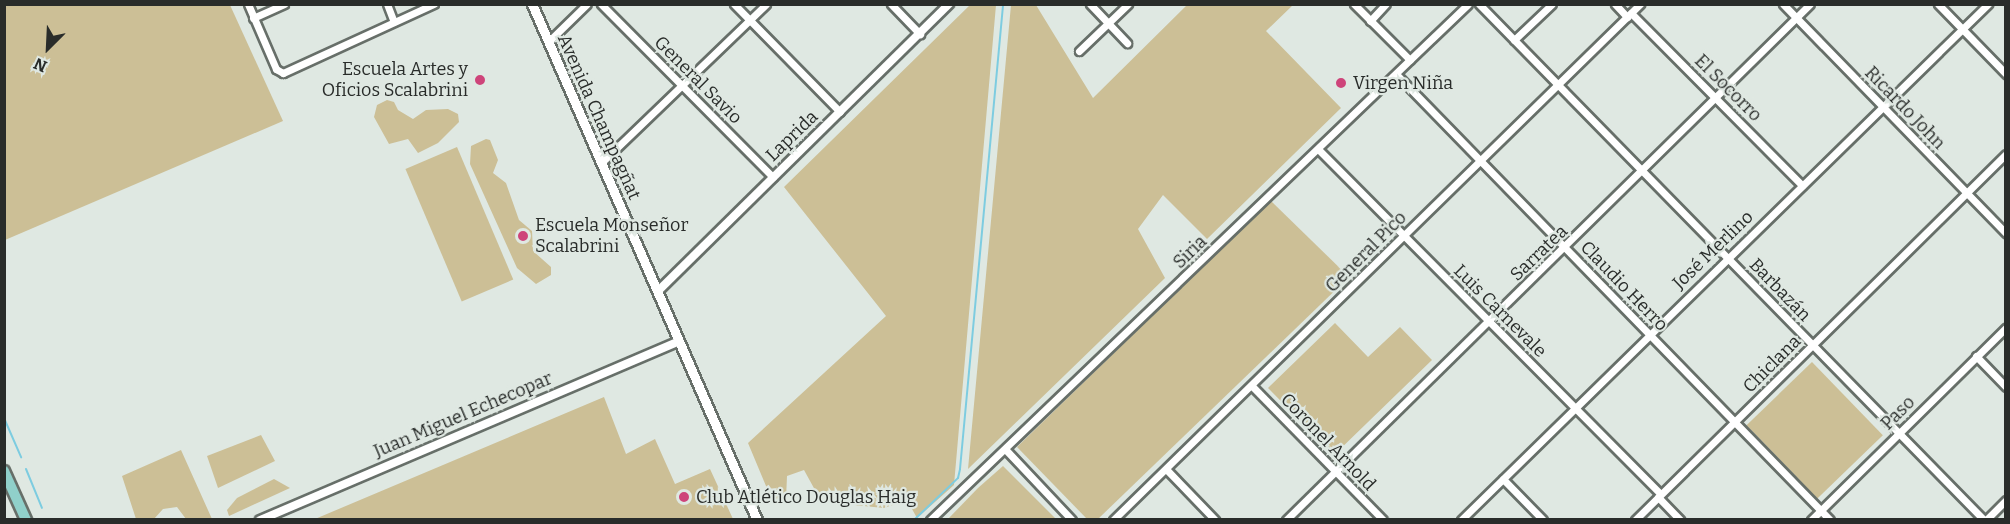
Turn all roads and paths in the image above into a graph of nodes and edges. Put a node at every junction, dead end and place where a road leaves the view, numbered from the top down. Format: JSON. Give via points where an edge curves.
{"nodes":[{"id":1,"x":248,"y":4,"type":"edge"},
{"id":2,"x":284,"y":4,"type":"edge"},
{"id":3,"x":387,"y":4,"type":"edge"},
{"id":4,"x":434,"y":4,"type":"edge"},
{"id":5,"x":532,"y":4,"type":"edge"},
{"id":6,"x":587,"y":4,"type":"edge"},
{"id":7,"x":601,"y":4,"type":"edge"},
{"id":8,"x":734,"y":4,"type":"edge"},
{"id":9,"x":766,"y":4,"type":"edge"},
{"id":10,"x":891,"y":4,"type":"edge"},
{"id":11,"x":949,"y":4,"type":"edge"},
{"id":12,"x":1090,"y":4,"type":"edge"},
{"id":13,"x":1128,"y":4,"type":"edge"},
{"id":14,"x":1354,"y":4,"type":"edge"},
{"id":15,"x":1386,"y":4,"type":"edge"},
{"id":16,"x":1468,"y":4,"type":"edge"},
{"id":17,"x":1479,"y":4,"type":"edge"},
{"id":18,"x":1552,"y":4,"type":"edge"},
{"id":19,"x":1615,"y":4,"type":"edge"},
{"id":20,"x":1640,"y":4,"type":"edge"},
{"id":21,"x":1783,"y":4,"type":"edge"},
{"id":22,"x":1809,"y":4,"type":"edge"},
{"id":23,"x":1938,"y":4,"type":"edge"},
{"id":24,"x":1988,"y":4,"type":"edge"},
{"id":25,"x":1629,"y":15,"type":"junction"},
{"id":26,"x":1796,"y":17,"type":"junction"},
{"id":27,"x":254,"y":18,"type":"junction"},
{"id":28,"x":750,"y":21,"type":"junction"},
{"id":29,"x":1370,"y":21,"type":"junction"},
{"id":30,"x":394,"y":22,"type":"junction"},
{"id":31,"x":1108,"y":23,"type":"junction"},
{"id":32,"x":1962,"y":29,"type":"junction"},
{"id":33,"x":920,"y":34,"type":"junction"},
{"id":34,"x":1514,"y":40,"type":"junction"},
{"id":35,"x":548,"y":42,"type":"junction"},
{"id":36,"x":1127,"y":43,"type":"dead end"},
{"id":37,"x":1079,"y":51,"type":"dead end"},
{"id":38,"x":1410,"y":60,"type":"junction"},
{"id":39,"x":1396,"y":74,"type":"junction"},
{"id":40,"x":2006,"y":74,"type":"edge"},
{"id":41,"x":1558,"y":85,"type":"junction"},
{"id":42,"x":682,"y":86,"type":"junction"},
{"id":43,"x":1717,"y":98,"type":"junction"},
{"id":44,"x":1882,"y":106,"type":"junction"},
{"id":45,"x":840,"y":112,"type":"junction"},
{"id":46,"x":1318,"y":149,"type":"junction"},
{"id":47,"x":2006,"y":154,"type":"edge"},
{"id":48,"x":1480,"y":159,"type":"junction"},
{"id":49,"x":602,"y":163,"type":"junction"},
{"id":50,"x":1642,"y":173,"type":"junction"},
{"id":51,"x":773,"y":177,"type":"junction"},
{"id":52,"x":1802,"y":184,"type":"junction"},
{"id":53,"x":1965,"y":192,"type":"junction"},
{"id":54,"x":2006,"y":233,"type":"edge"},
{"id":55,"x":1404,"y":236,"type":"junction"},
{"id":56,"x":1566,"y":248,"type":"junction"},
{"id":57,"x":1727,"y":258,"type":"junction"},
{"id":58,"x":658,"y":291,"type":"junction"},
{"id":59,"x":1490,"y":322,"type":"junction"},
{"id":60,"x":2006,"y":328,"type":"edge"},
{"id":61,"x":1649,"y":334,"type":"junction"},
{"id":62,"x":679,"y":341,"type":"junction"},
{"id":63,"x":1812,"y":345,"type":"junction"},
{"id":64,"x":1976,"y":356,"type":"junction"},
{"id":65,"x":1252,"y":386,"type":"junction"},
{"id":66,"x":2006,"y":387,"type":"edge"},
{"id":67,"x":1575,"y":407,"type":"junction"},
{"id":68,"x":1735,"y":423,"type":"junction"},
{"id":69,"x":1898,"y":434,"type":"junction"},
{"id":70,"x":1006,"y":450,"type":"junction"},
{"id":71,"x":1166,"y":469,"type":"junction"},
{"id":72,"x":4,"y":471,"type":"edge"},
{"id":73,"x":1336,"y":471,"type":"junction"},
{"id":74,"x":1503,"y":478,"type":"junction"},
{"id":75,"x":1660,"y":496,"type":"junction"},
{"id":76,"x":2006,"y":500,"type":"edge"},
{"id":77,"x":1821,"y":510,"type":"junction"},
{"id":78,"x":26,"y":519,"type":"edge"},
{"id":79,"x":260,"y":519,"type":"edge"},
{"id":80,"x":757,"y":519,"type":"edge"},
{"id":81,"x":930,"y":519,"type":"edge"},
{"id":82,"x":1072,"y":519,"type":"edge"},
{"id":83,"x":1113,"y":519,"type":"edge"},
{"id":84,"x":1215,"y":519,"type":"edge"},
{"id":85,"x":1286,"y":519,"type":"edge"},
{"id":86,"x":1383,"y":519,"type":"edge"},
{"id":87,"x":1461,"y":519,"type":"edge"},
{"id":88,"x":1543,"y":519,"type":"edge"},
{"id":89,"x":1635,"y":519,"type":"edge"},
{"id":90,"x":1680,"y":519,"type":"edge"},
{"id":91,"x":1811,"y":519,"type":"edge"},
{"id":92,"x":1830,"y":519,"type":"edge"},
{"id":93,"x":1985,"y":519,"type":"edge"}],
"edges":[{"from":1,"to":27,"type":"street"},
{"from":2,"to":27,"type":"street"},
{"from":3,"to":30,"type":"street"},
{"from":4,"to":30,"type":"street"},
{"from":5,"to":35,"type":"main road","name":"Avenida Champagñat"},
{"from":6,"to":35,"type":"street"},
{"from":7,"to":42,"type":"street","name":"General Savio"},
{"from":8,"to":28,"type":"street"},
{"from":9,"to":28,"type":"street"},
{"from":10,"to":33,"type":"street"},
{"from":11,"to":33,"type":"street","name":"Laprida"},
{"from":12,"to":31,"type":"street"},
{"from":13,"to":31,"type":"street"},
{"from":14,"to":29,"type":"street"},
{"from":15,"to":29,"type":"street"},
{"from":16,"to":38,"type":"street","name":"Siria"},
{"from":17,"to":34,"type":"street","name":"Barbazán"},
{"from":18,"to":34,"type":"street"},
{"from":19,"to":25,"type":"street","name":"El Socorro"},
{"from":20,"to":25,"type":"street","name":"General Pico"},
{"from":21,"to":26,"type":"street","name":"Ricardo John"},
{"from":22,"to":26,"type":"street","name":"Sarratea"},
{"from":23,"to":32,"type":"street"},
{"from":24,"to":32,"type":"street","name":"José Merlino"},
{"from":25,"to":41,"type":"street","name":"General Pico"},
{"from":25,"to":43,"type":"street","name":"El Socorro"},
{"from":26,"to":43,"type":"street","name":"Sarratea"},
{"from":26,"to":44,"type":"street","name":"Ricardo John"},
{"from":27,"to":30,"type":"street","via":[[278,72]]},
{"from":28,"to":42,"type":"street"},
{"from":28,"to":45,"type":"street"},
{"from":29,"to":38,"type":"street"},
{"from":31,"to":36,"type":"street"},
{"from":31,"to":37,"type":"street"},
{"from":32,"to":40,"type":"street"},
{"from":32,"to":44,"type":"street","name":"José Merlino"},
{"from":33,"to":45,"type":"street","name":"Laprida"},
{"from":34,"to":41,"type":"street","name":"Barbazán"},
{"from":35,"to":49,"type":"main road","name":"Avenida Champagñat"},
{"from":38,"to":39,"type":"street","name":"Siria"},
{"from":39,"to":46,"type":"street","name":"Siria"},
{"from":39,"to":48,"type":"street","name":"Claudio Herro"},
{"from":41,"to":48,"type":"street","name":"General Pico"},
{"from":41,"to":50,"type":"street","name":"Barbazán"},
{"from":42,"to":49,"type":"street"},
{"from":42,"to":51,"type":"street","name":"General Savio"},
{"from":43,"to":50,"type":"street","name":"Sarratea"},
{"from":43,"to":52,"type":"street","name":"El Socorro"},
{"from":44,"to":52,"type":"street","name":"José Merlino"},
{"from":44,"to":53,"type":"street","name":"Ricardo John"},
{"from":45,"to":51,"type":"street","name":"Laprida"},
{"from":46,"to":55,"type":"street","name":"Luis Carnevale"},
{"from":46,"to":70,"type":"street","name":"Siria"},
{"from":47,"to":53,"type":"street","name":"Chiclana"},
{"from":48,"to":55,"type":"street","name":"General Pico"},
{"from":48,"to":56,"type":"street","name":"Claudio Herro"},
{"from":49,"to":58,"type":"main road","name":"Avenida Champagñat"},
{"from":50,"to":56,"type":"street","name":"Sarratea"},
{"from":50,"to":57,"type":"street","name":"Barbazán"},
{"from":51,"to":58,"type":"street","name":"Laprida"},
{"from":52,"to":57,"type":"street","name":"José Merlino"},
{"from":53,"to":54,"type":"street","name":"Ricardo John"},
{"from":53,"to":63,"type":"street","name":"Chiclana"},
{"from":55,"to":59,"type":"street","name":"Luis Carnevale"},
{"from":55,"to":65,"type":"street","name":"General Pico"},
{"from":56,"to":59,"type":"street","name":"Sarratea"},
{"from":56,"to":61,"type":"street","name":"Claudio Herro"},
{"from":57,"to":61,"type":"street","name":"José Merlino"},
{"from":57,"to":63,"type":"street","name":"Barbazán"},
{"from":58,"to":62,"type":"main road","name":"Avenida Champagñat"},
{"from":59,"to":67,"type":"street","name":"Luis Carnevale"},
{"from":59,"to":73,"type":"street","name":"Sarratea"},
{"from":60,"to":64,"type":"street","name":"Paso"},
{"from":61,"to":67,"type":"street","name":"José Merlino"},
{"from":61,"to":68,"type":"street","name":"Claudio Herro"},
{"from":62,"to":79,"type":"street","name":"Juan Miguel Echecopar"},
{"from":62,"to":80,"type":"main road","name":"Avenida Champagñat"},
{"from":63,"to":68,"type":"street","name":"Chiclana"},
{"from":63,"to":69,"type":"street","name":"Barbazán"},
{"from":64,"to":66,"type":"street"},
{"from":64,"to":69,"type":"street","name":"Paso"},
{"from":65,"to":71,"type":"street","name":"General Pico"},
{"from":65,"to":73,"type":"street","name":"Coronel Arnold"},
{"from":67,"to":74,"type":"street","name":"José Merlino"},
{"from":67,"to":75,"type":"street","name":"Luis Carnevale"},
{"from":68,"to":75,"type":"street","name":"Chiclana"},
{"from":68,"to":77,"type":"street","name":"Claudio Herro"},
{"from":69,"to":77,"type":"street","name":"Paso"},
{"from":69,"to":93,"type":"street","name":"Barbazán"},
{"from":70,"to":81,"type":"street","name":"Siria"},
{"from":70,"to":82,"type":"street"},
{"from":71,"to":83,"type":"street","name":"General Pico"},
{"from":71,"to":84,"type":"street"},
{"from":72,"to":78,"type":"main road"},
{"from":73,"to":85,"type":"street","name":"Sarratea"},
{"from":73,"to":86,"type":"street","name":"Coronel Arnold"},
{"from":74,"to":87,"type":"street","name":"José Merlino"},
{"from":74,"to":88,"type":"street"},
{"from":75,"to":89,"type":"street","name":"Chiclana"},
{"from":75,"to":90,"type":"street","name":"Luis Carnevale"},
{"from":76,"to":93,"type":"street"},
{"from":77,"to":91,"type":"street","name":"Paso"},
{"from":77,"to":92,"type":"street","name":"Claudio Herro"}]}
